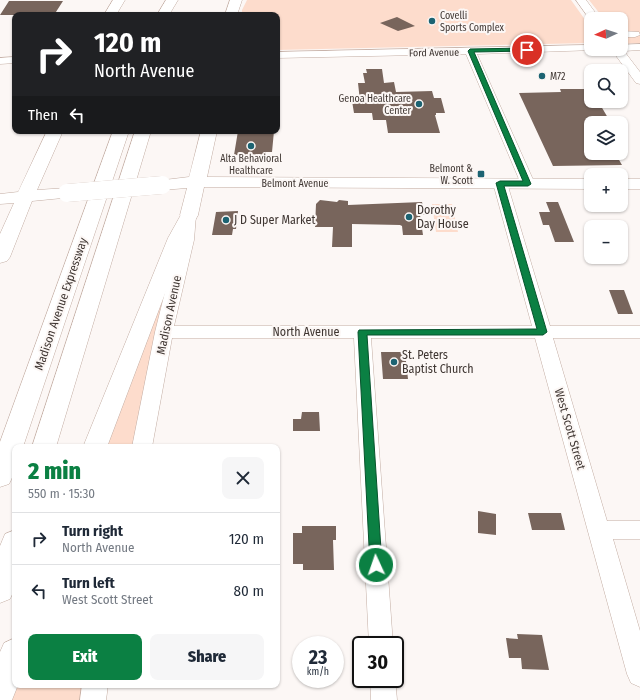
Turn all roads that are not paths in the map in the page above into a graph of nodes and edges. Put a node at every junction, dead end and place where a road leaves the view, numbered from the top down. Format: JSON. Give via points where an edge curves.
{"nodes":[{"id":1,"x":119,"y":0,"type":"edge"},
{"id":2,"x":172,"y":0,"type":"edge"},
{"id":3,"x":236,"y":0,"type":"edge"},
{"id":4,"x":581,"y":0,"type":"edge"},
{"id":5,"x":112,"y":12,"type":"edge"},
{"id":6,"x":165,"y":12,"type":"edge"},
{"id":7,"x":231,"y":12,"type":"edge"},
{"id":8,"x":590,"y":12,"type":"edge"},
{"id":9,"x":628,"y":34,"type":"edge"},
{"id":10,"x":635,"y":34,"type":"dead end"},
{"id":11,"x":640,"y":47,"type":"edge"},
{"id":12,"x":468,"y":48,"type":"junction"},
{"id":13,"x":584,"y":48,"type":"edge"},
{"id":14,"x":628,"y":48,"type":"edge"},
{"id":15,"x":280,"y":55,"type":"edge"},
{"id":16,"x":623,"y":56,"type":"edge"},
{"id":17,"x":12,"y":60,"type":"edge"},
{"id":18,"x":0,"y":61,"type":"edge"},
{"id":19,"x":640,"y":80,"type":"edge"},
{"id":20,"x":54,"y":134,"type":"edge"},
{"id":21,"x":120,"y":134,"type":"edge"},
{"id":22,"x":142,"y":134,"type":"edge"},
{"id":23,"x":208,"y":134,"type":"edge"},
{"id":24,"x":197,"y":182,"type":"junction"},
{"id":25,"x":500,"y":183,"type":"junction"},
{"id":26,"x":528,"y":184,"type":"junction"},
{"id":27,"x":584,"y":184,"type":"edge"},
{"id":28,"x":628,"y":184,"type":"edge"},
{"id":29,"x":640,"y":184,"type":"edge"},
{"id":30,"x":25,"y":196,"type":"junction"},
{"id":31,"x":0,"y":199,"type":"edge"},
{"id":32,"x":189,"y":215,"type":"junction"},
{"id":33,"x":0,"y":257,"type":"edge"},
{"id":34,"x":164,"y":332,"type":"junction"},
{"id":35,"x":362,"y":332,"type":"junction"},
{"id":36,"x":543,"y":332,"type":"junction"},
{"id":37,"x":640,"y":332,"type":"edge"},
{"id":38,"x":45,"y":444,"type":"edge"},
{"id":39,"x":96,"y":444,"type":"edge"},
{"id":40,"x":143,"y":444,"type":"edge"},
{"id":41,"x":0,"y":477,"type":"edge"},
{"id":42,"x":599,"y":530,"type":"junction"},
{"id":43,"x":640,"y":530,"type":"edge"},
{"id":44,"x":12,"y":552,"type":"edge"},
{"id":45,"x":0,"y":590,"type":"edge"},
{"id":46,"x":380,"y":636,"type":"edge"},
{"id":47,"x":12,"y":661,"type":"edge"},
{"id":48,"x":640,"y":674,"type":"edge"},
{"id":49,"x":95,"y":688,"type":"edge"},
{"id":50,"x":383,"y":688,"type":"edge"},
{"id":51,"x":0,"y":692,"type":"edge"},
{"id":52,"x":93,"y":700,"type":"edge"},
{"id":53,"x":384,"y":700,"type":"edge"}],
"edges":[{"from":1,"to":5,"type":"main road"},
{"from":2,"to":6,"type":"main road"},
{"from":3,"to":7,"type":"main road"},
{"from":4,"to":8,"type":"street"},
{"from":9,"to":10,"type":"street"},
{"from":11,"to":14,"type":"street"},
{"from":12,"to":13,"type":"street","name":"Ford Avenue"},
{"from":12,"to":15,"type":"street","name":"Ford Avenue"},
{"from":12,"to":26,"type":"street"},
{"from":16,"to":19,"type":"street"},
{"from":17,"to":18,"type":"street"},
{"from":20,"to":30,"type":"main road"},
{"from":21,"to":41,"type":"main road","name":"Madison Avenue Expressway"},
{"from":22,"to":38,"type":"main road","name":"Madison Avenue Expressway"},
{"from":23,"to":24,"type":"main road","name":"Madison Avenue"},
{"from":24,"to":25,"type":"main road","name":"Belmont Avenue"},
{"from":24,"to":30,"type":"main road","name":"Belmont Avenue","bridge":true},
{"from":24,"to":32,"type":"main road","name":"Madison Avenue"},
{"from":25,"to":26,"type":"main road","name":"Belmont Avenue"},
{"from":25,"to":36,"type":"street","name":"West Scott Street"},
{"from":26,"to":27,"type":"main road","name":"Belmont Avenue"},
{"from":28,"to":29,"type":"main road"},
{"from":30,"to":31,"type":"main road","name":"Belmont Avenue"},
{"from":30,"to":33,"type":"main road"},
{"from":32,"to":34,"type":"street","name":"Madison Avenue","via":[[186,240]]},
{"from":32,"to":39,"type":"main road","via":[[177,238]]},
{"from":34,"to":35,"type":"street","name":"North Avenue"},
{"from":34,"to":40,"type":"street","name":"Madison Avenue"},
{"from":35,"to":36,"type":"street","name":"North Avenue"},
{"from":35,"to":46,"type":"street"},
{"from":36,"to":37,"type":"street","name":"North Avenue"},
{"from":36,"to":42,"type":"street","name":"West Scott Street"},
{"from":42,"to":43,"type":"street"},
{"from":42,"to":48,"type":"street","name":"West Scott Street"},
{"from":44,"to":45,"type":"main road"},
{"from":47,"to":51,"type":"main road"},
{"from":49,"to":52,"type":"street"},
{"from":50,"to":53,"type":"street"}]}
